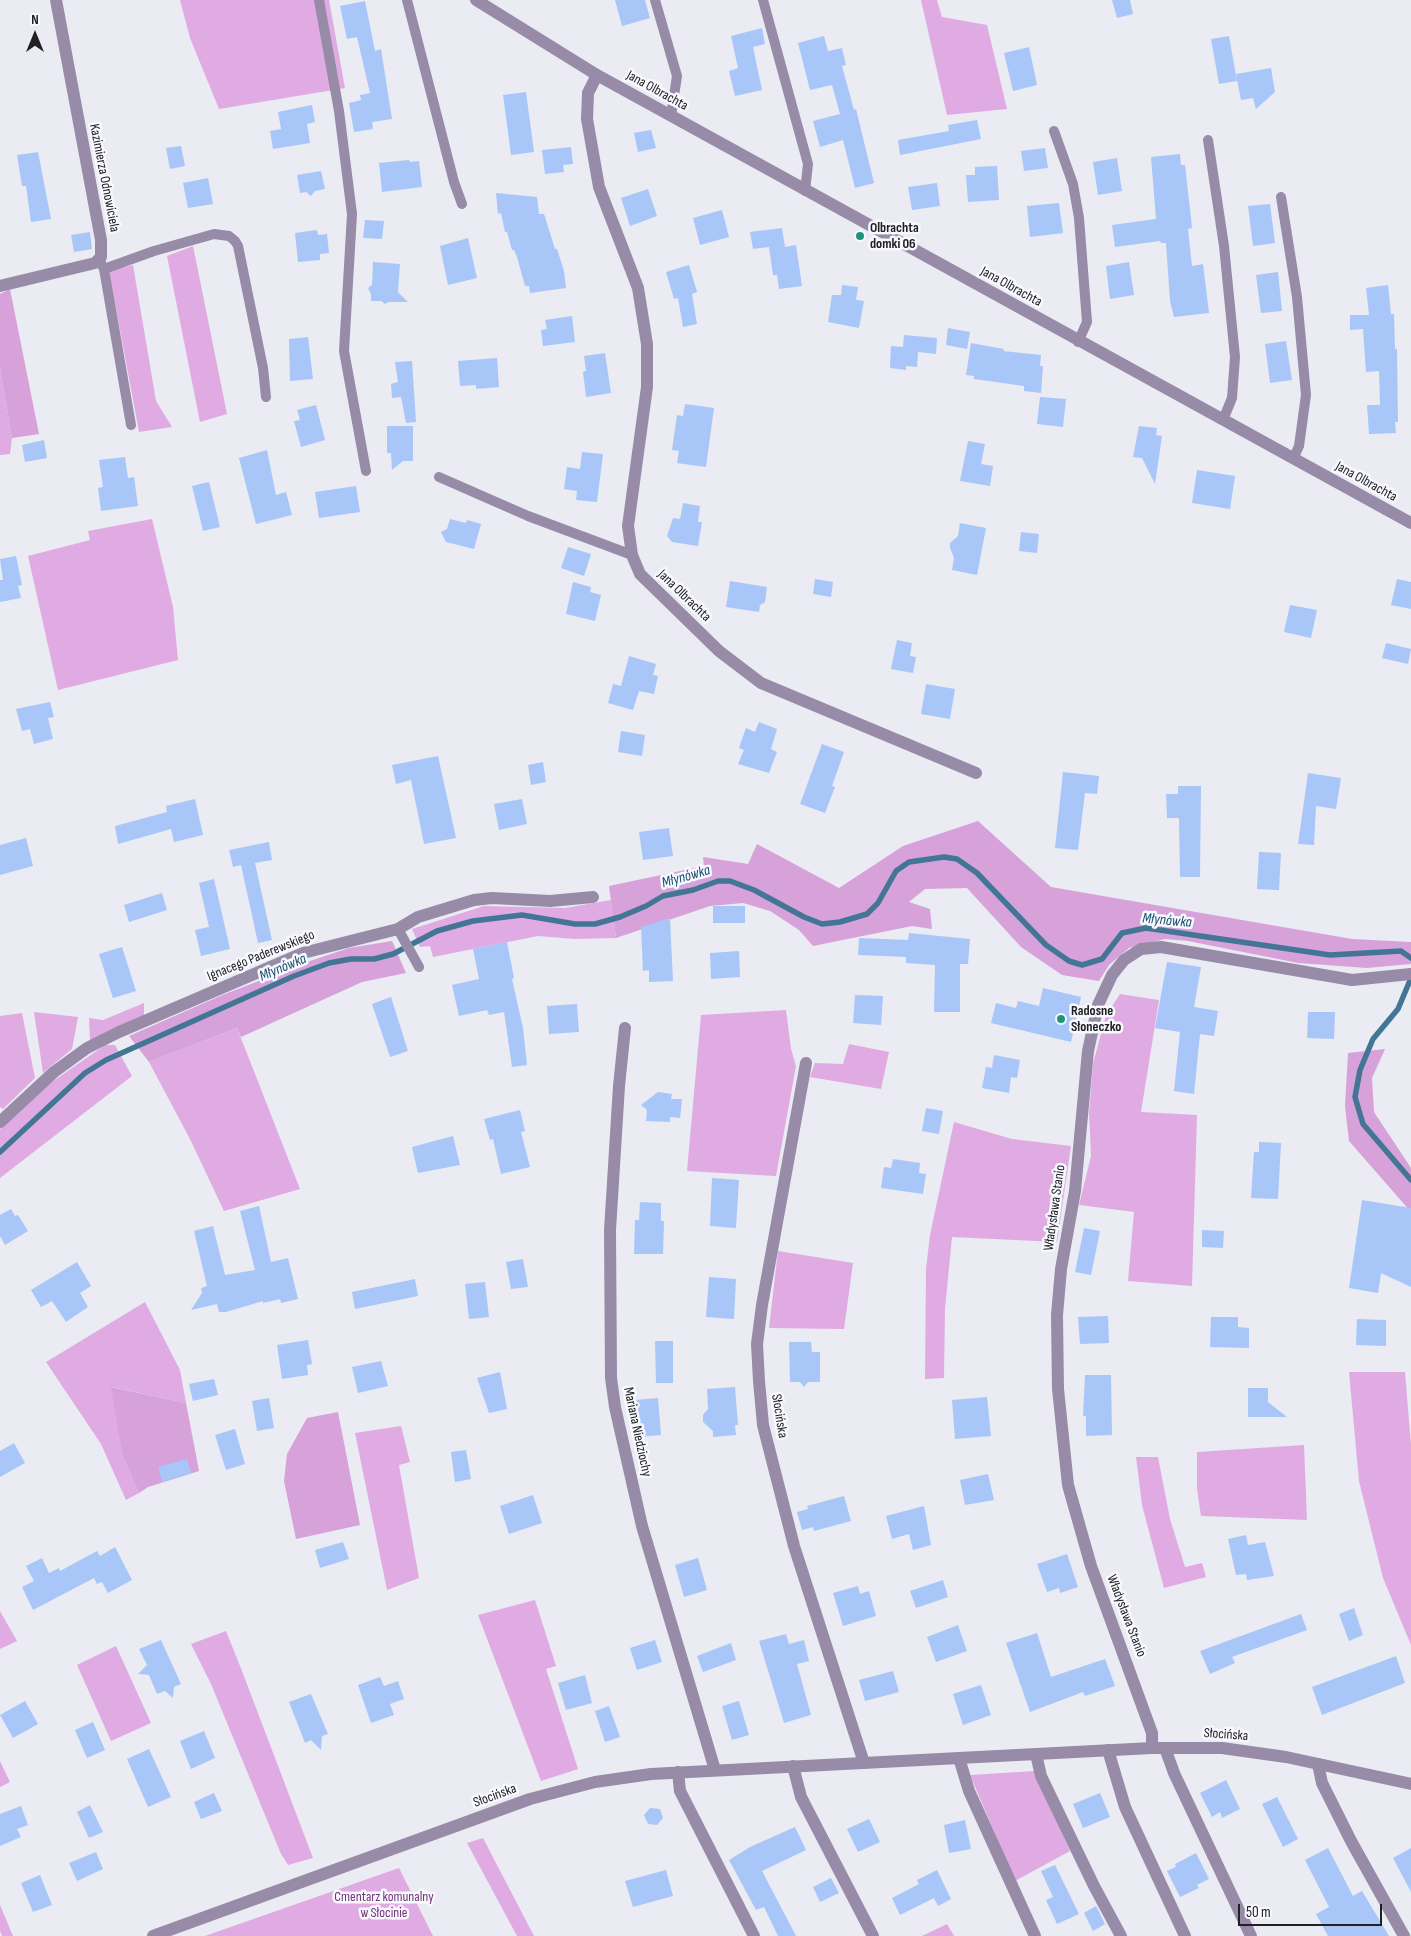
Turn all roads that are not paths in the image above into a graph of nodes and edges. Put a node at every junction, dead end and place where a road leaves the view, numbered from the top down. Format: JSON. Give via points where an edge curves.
{"nodes":[{"id":1,"x":56,"y":0,"type":"edge"},
{"id":2,"x":319,"y":0,"type":"edge"},
{"id":3,"x":407,"y":0,"type":"edge"},
{"id":4,"x":476,"y":0,"type":"edge"},
{"id":5,"x":655,"y":0,"type":"edge"},
{"id":6,"x":763,"y":0,"type":"edge"},
{"id":7,"x":597,"y":76,"type":"junction"},
{"id":8,"x":672,"y":116,"type":"junction"},
{"id":9,"x":1054,"y":130,"type":"dead end"},
{"id":10,"x":1208,"y":140,"type":"dead end"},
{"id":11,"x":805,"y":191,"type":"junction"},
{"id":12,"x":1281,"y":198,"type":"dead end"},
{"id":13,"x":462,"y":204,"type":"dead end"},
{"id":14,"x":101,"y":264,"type":"junction"},
{"id":15,"x":0,"y":286,"type":"edge"},
{"id":16,"x":1078,"y":342,"type":"junction"},
{"id":17,"x":266,"y":397,"type":"dead end"},
{"id":18,"x":1223,"y":420,"type":"junction"},
{"id":19,"x":131,"y":425,"type":"dead end"},
{"id":20,"x":1293,"y":459,"type":"junction"},
{"id":21,"x":366,"y":471,"type":"dead end"},
{"id":22,"x":439,"y":477,"type":"dead end"},
{"id":23,"x":1411,"y":523,"type":"edge"},
{"id":24,"x":632,"y":554,"type":"junction"},
{"id":25,"x":976,"y":773,"type":"dead end"},
{"id":26,"x":593,"y":896,"type":"dead end"},
{"id":27,"x":400,"y":932,"type":"junction"},
{"id":28,"x":419,"y":967,"type":"dead end"},
{"id":29,"x":1411,"y":974,"type":"edge"},
{"id":30,"x":625,"y":1028,"type":"dead end"},
{"id":31,"x":806,"y":1063,"type":"dead end"},
{"id":32,"x":0,"y":1122,"type":"edge"},
{"id":33,"x":1152,"y":1748,"type":"junction"},
{"id":34,"x":1165,"y":1748,"type":"junction"},
{"id":35,"x":1108,"y":1750,"type":"junction"},
{"id":36,"x":1036,"y":1754,"type":"junction"},
{"id":37,"x":960,"y":1758,"type":"junction"},
{"id":38,"x":864,"y":1763,"type":"junction"},
{"id":39,"x":1318,"y":1764,"type":"junction"},
{"id":40,"x":793,"y":1766,"type":"junction"},
{"id":41,"x":715,"y":1770,"type":"junction"},
{"id":42,"x":678,"y":1772,"type":"junction"},
{"id":43,"x":1411,"y":1784,"type":"edge"},
{"id":44,"x":153,"y":1936,"type":"edge"},
{"id":45,"x":754,"y":1936,"type":"edge"},
{"id":46,"x":873,"y":1936,"type":"edge"},
{"id":47,"x":1035,"y":1936,"type":"edge"},
{"id":48,"x":1121,"y":1936,"type":"edge"},
{"id":49,"x":1185,"y":1936,"type":"edge"},
{"id":50,"x":1251,"y":1936,"type":"edge"},
{"id":51,"x":1404,"y":1936,"type":"edge"}],
"edges":[{"from":1,"to":14,"type":"street","name":"Kazimierza Odnowiciela","via":[[101,240]]},
{"from":2,"to":21,"type":"lane","via":[[352,214],[344,351]]},
{"from":3,"to":13,"type":"lane"},
{"from":4,"to":7,"type":"street","name":"Jana Olbrachta"},
{"from":5,"to":8,"type":"lane","via":[[677,76]]},
{"from":6,"to":11,"type":"lane","via":[[808,164]]},
{"from":7,"to":8,"type":"street","name":"Jana Olbrachta"},
{"from":7,"to":24,"type":"street","name":"Jana Olbrachta","via":[[588,93],[588,129],[599,187],[638,288],[647,344],[646,387],[628,526]]},
{"from":8,"to":11,"type":"street","name":"Jana Olbrachta"},
{"from":9,"to":16,"type":"lane","via":[[1073,184],[1079,218],[1086,322]]},
{"from":10,"to":18,"type":"lane","via":[[1224,246],[1235,357],[1232,398]]},
{"from":11,"to":16,"type":"street","name":"Jana Olbrachta"},
{"from":12,"to":20,"type":"lane","via":[[1306,395],[1299,446]]},
{"from":14,"to":15,"type":"street"},
{"from":14,"to":17,"type":"lane","via":[[214,234],[229,236],[238,246]]},
{"from":14,"to":19,"type":"lane"},
{"from":16,"to":18,"type":"street","name":"Jana Olbrachta"},
{"from":18,"to":20,"type":"street","name":"Jana Olbrachta"},
{"from":20,"to":23,"type":"street","name":"Jana Olbrachta"},
{"from":22,"to":24,"type":"lane","via":[[528,516]]},
{"from":24,"to":25,"type":"street","name":"Jana Olbrachta","via":[[640,574],[651,587],[718,651],[761,683]]},
{"from":26,"to":27,"type":"street","name":"Ignacego Paderewskiego","via":[[550,901],[481,898],[418,917]]},
{"from":27,"to":28,"type":"lane"},
{"from":27,"to":32,"type":"street","name":"Ignacego Paderewskiego","via":[[303,953],[119,1032],[87,1048],[54,1072]]},
{"from":29,"to":33,"type":"street","name":"Władysława Stanio","via":[[1352,980],[1161,946],[1141,949],[1124,960],[1112,975],[1098,1006],[1088,1051],[1075,1191],[1061,1269],[1057,1315],[1058,1389],[1068,1485],[1091,1566],[1152,1733]]},
{"from":30,"to":41,"type":"street","name":"Mariana Niedziochy","via":[[610,1230],[614,1407],[642,1526]]},
{"from":31,"to":38,"type":"street","name":"Słocińska","via":[[762,1306],[757,1344],[758,1381],[763,1425],[794,1546]]},
{"from":33,"to":34,"type":"street","name":"Słocińska"},
{"from":33,"to":35,"type":"street","name":"Słocińska"},
{"from":34,"to":39,"type":"street","name":"Słocińska","via":[[1222,1748]]},
{"from":34,"to":50,"type":"street"},
{"from":35,"to":36,"type":"street","name":"Słocińska"},
{"from":35,"to":49,"type":"street","via":[[1125,1807]]},
{"from":36,"to":37,"type":"street","name":"Słocińska"},
{"from":36,"to":48,"type":"street","via":[[1041,1776]]},
{"from":37,"to":38,"type":"street","name":"Słocińska"},
{"from":37,"to":47,"type":"street","via":[[969,1791]]},
{"from":38,"to":40,"type":"street","name":"Słocińska"},
{"from":39,"to":43,"type":"street","name":"Słocińska"},
{"from":39,"to":51,"type":"street","via":[[1322,1783]]},
{"from":40,"to":41,"type":"street","name":"Słocińska"},
{"from":40,"to":46,"type":"street","via":[[801,1797]]},
{"from":41,"to":42,"type":"street","name":"Słocińska"},
{"from":42,"to":44,"type":"street","name":"Słocińska","via":[[595,1782],[530,1799]]},
{"from":42,"to":45,"type":"street","via":[[680,1791]]}]}
